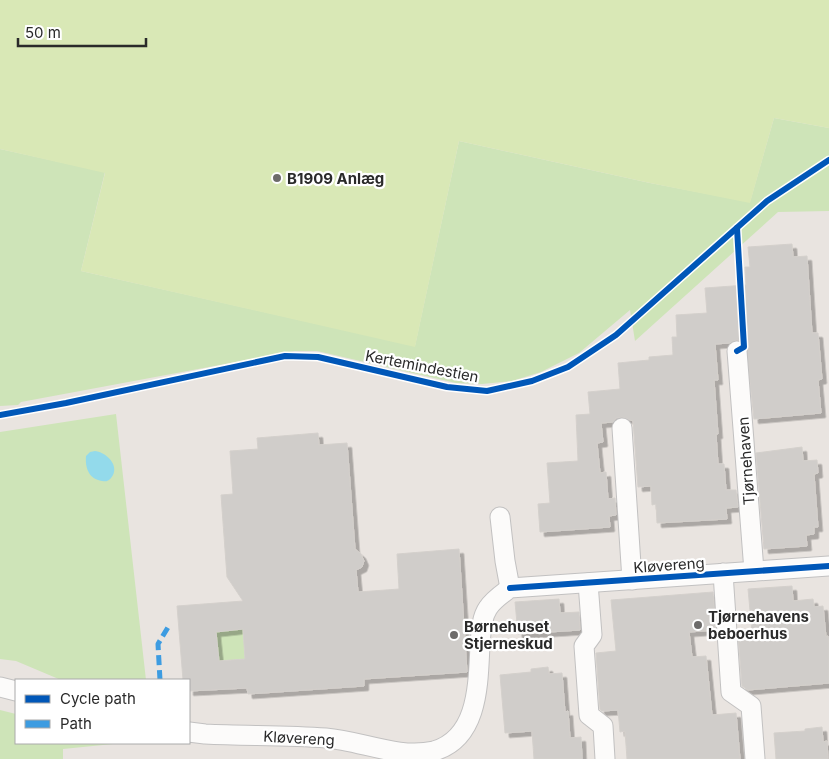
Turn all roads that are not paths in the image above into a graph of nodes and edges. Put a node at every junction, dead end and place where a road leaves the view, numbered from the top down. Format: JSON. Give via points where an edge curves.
{"nodes":[{"id":1,"x":737,"y":351,"type":"dead end"},
{"id":2,"x":622,"y":428,"type":"dead end"},
{"id":3,"x":500,"y":517,"type":"dead end"},
{"id":4,"x":829,"y":566,"type":"edge"},
{"id":5,"x":754,"y":571,"type":"junction"},
{"id":6,"x":722,"y":573,"type":"junction"},
{"id":7,"x":632,"y":580,"type":"junction"},
{"id":8,"x":588,"y":583,"type":"junction"},
{"id":9,"x":510,"y":588,"type":"junction"},
{"id":10,"x":0,"y":687,"type":"edge"},
{"id":11,"x":15,"y":692,"type":"edge"},
{"id":12,"x":190,"y":732,"type":"edge"},
{"id":13,"x":605,"y":759,"type":"edge"},
{"id":14,"x":755,"y":759,"type":"edge"}],
"edges":[{"from":1,"to":5,"type":"street","name":"Tjørnehaven"},
{"from":2,"to":7,"type":"street"},
{"from":3,"to":9,"type":"street"},
{"from":4,"to":5,"type":"street","name":"Kløvereng"},
{"from":5,"to":6,"type":"street","name":"Kløvereng"},
{"from":6,"to":7,"type":"street","name":"Kløvereng"},
{"from":6,"to":14,"type":"street","via":[[731,692],[751,706]]},
{"from":7,"to":8,"type":"street","name":"Kløvereng"},
{"from":8,"to":9,"type":"street","name":"Kløvereng"},
{"from":8,"to":13,"type":"street","via":[[592,635],[584,646],[589,715],[603,726]]},
{"from":9,"to":12,"type":"street","name":"Kløvereng","via":[[499,595],[487,610],[481,628],[478,688],[471,715],[462,732],[447,746],[432,752],[401,755],[328,738]]},
{"from":10,"to":11,"type":"street"}]}
